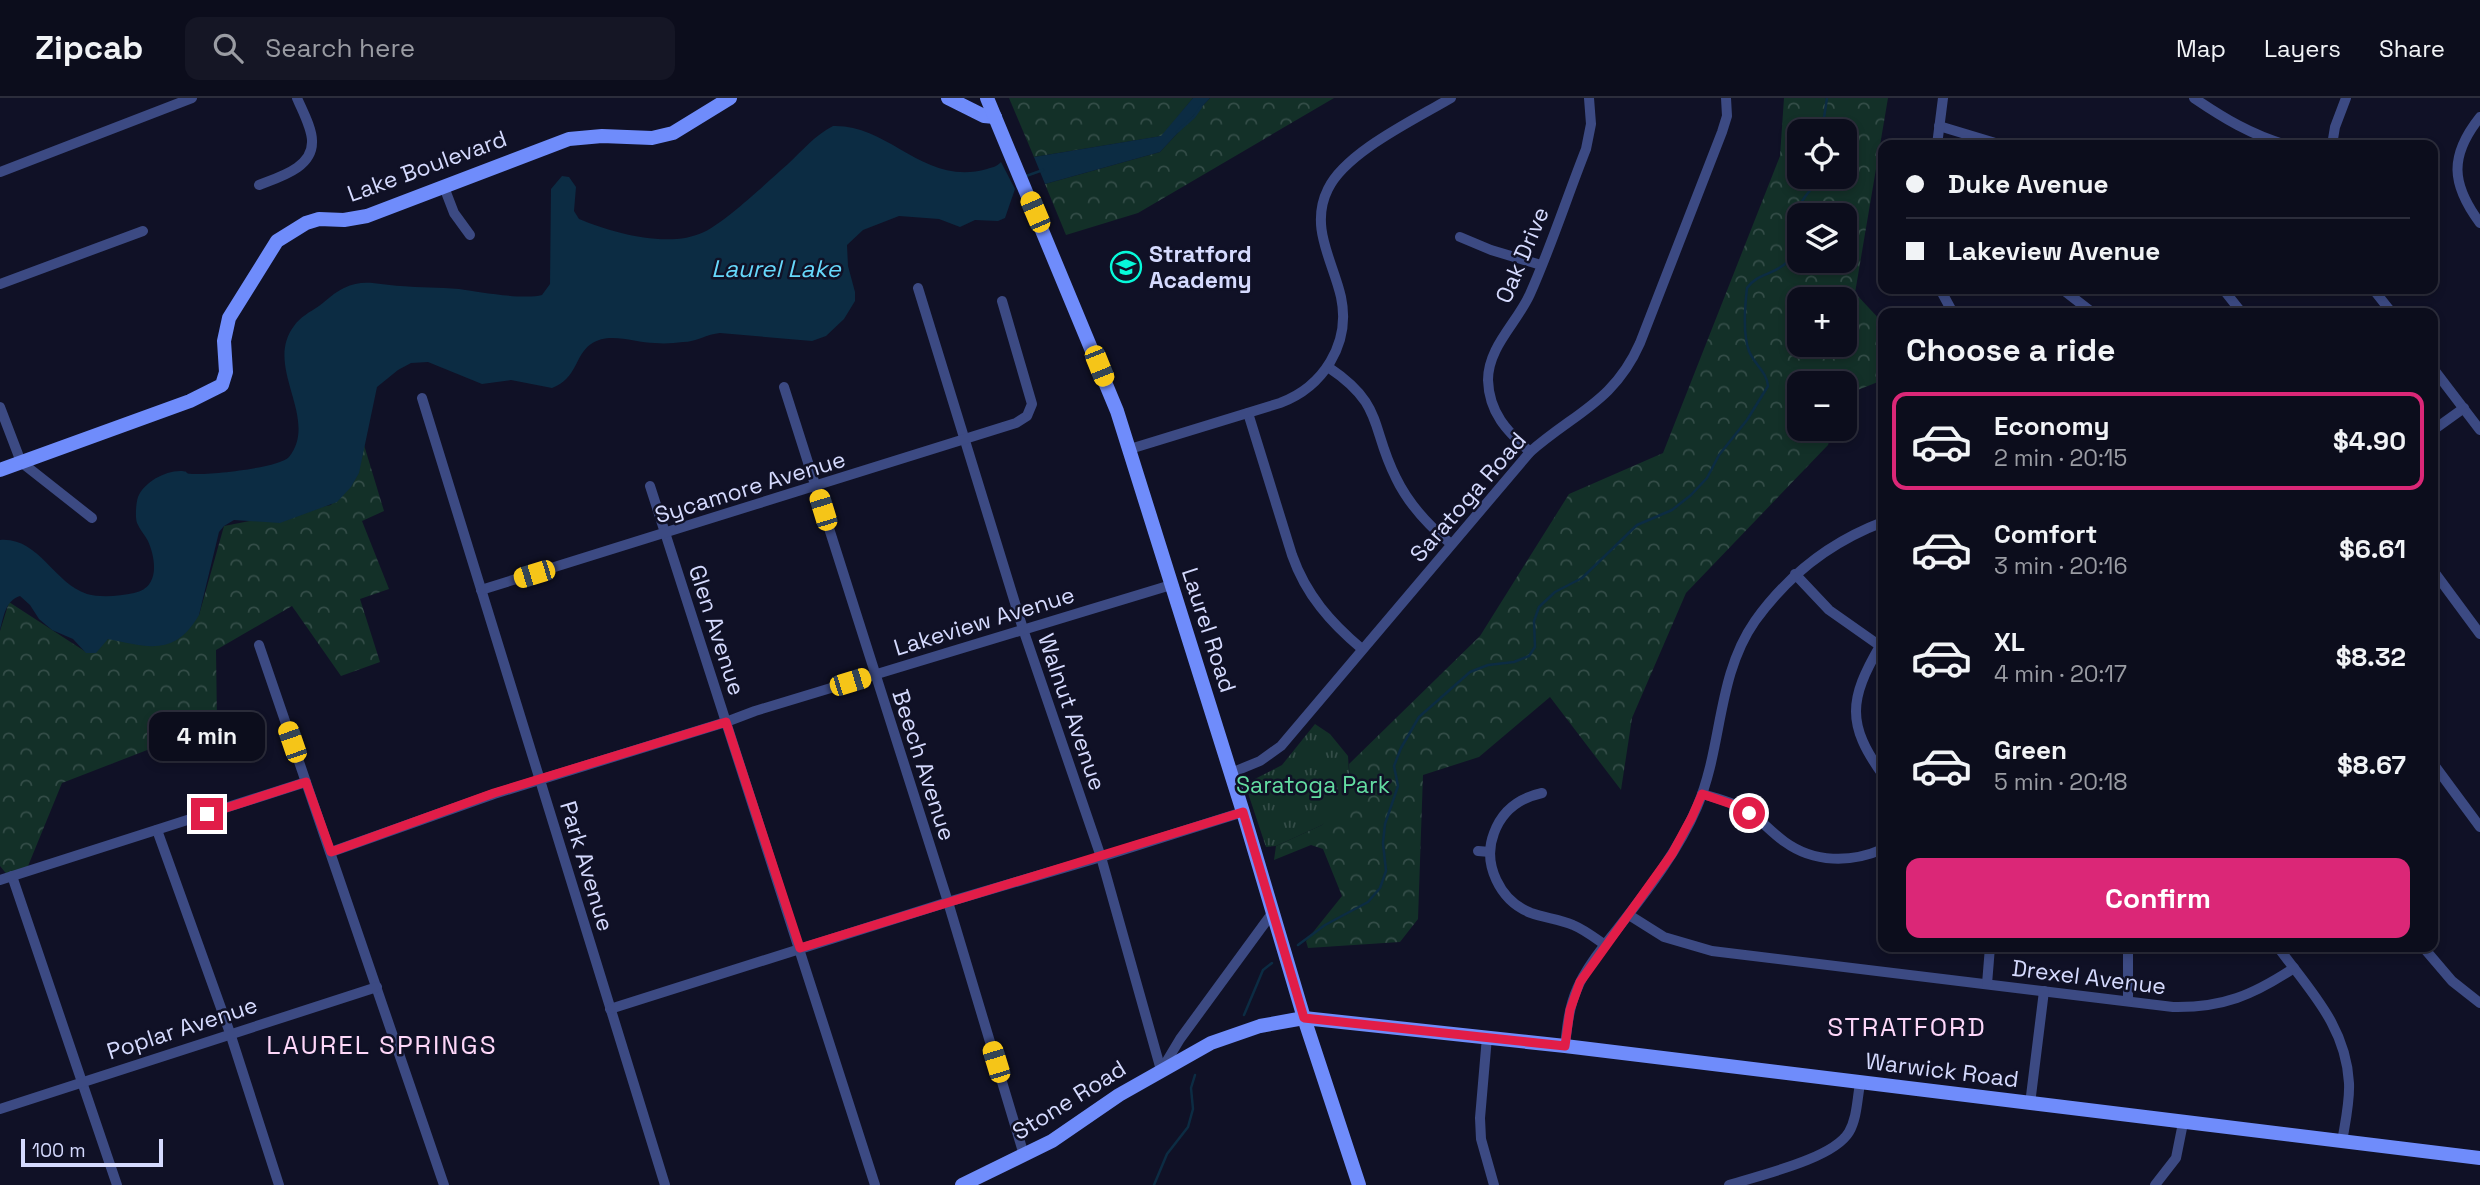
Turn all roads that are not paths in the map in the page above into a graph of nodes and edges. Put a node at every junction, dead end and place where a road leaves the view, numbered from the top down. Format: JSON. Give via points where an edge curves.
{"nodes":[{"id":1,"x":192,"y":98,"type":"edge"},
{"id":2,"x":297,"y":98,"type":"edge"},
{"id":3,"x":730,"y":98,"type":"edge"},
{"id":4,"x":948,"y":98,"type":"edge"},
{"id":5,"x":987,"y":98,"type":"edge"},
{"id":6,"x":1451,"y":98,"type":"edge"},
{"id":7,"x":1589,"y":98,"type":"edge"},
{"id":8,"x":1726,"y":98,"type":"edge"},
{"id":9,"x":1943,"y":98,"type":"edge"},
{"id":10,"x":2194,"y":98,"type":"edge"},
{"id":11,"x":2346,"y":98,"type":"edge"},
{"id":12,"x":995,"y":117,"type":"junction"},
{"id":13,"x":2480,"y":117,"type":"edge"},
{"id":14,"x":1939,"y":126,"type":"junction"},
{"id":15,"x":1938,"y":140,"type":"edge"},
{"id":16,"x":1985,"y":140,"type":"edge"},
{"id":17,"x":2269,"y":140,"type":"edge"},
{"id":18,"x":2333,"y":140,"type":"edge"},
{"id":19,"x":0,"y":172,"type":"edge"},
{"id":20,"x":259,"y":185,"type":"dead end"},
{"id":21,"x":444,"y":187,"type":"junction"},
{"id":22,"x":2480,"y":223,"type":"edge"},
{"id":23,"x":143,"y":231,"type":"dead end"},
{"id":24,"x":470,"y":235,"type":"dead end"},
{"id":25,"x":1460,"y":237,"type":"dead end"},
{"id":26,"x":1541,"y":265,"type":"junction"},
{"id":27,"x":0,"y":284,"type":"edge"},
{"id":28,"x":918,"y":288,"type":"dead end"},
{"id":29,"x":2068,"y":294,"type":"edge"},
{"id":30,"x":2226,"y":294,"type":"edge"},
{"id":31,"x":2377,"y":294,"type":"edge"},
{"id":32,"x":1002,"y":301,"type":"dead end"},
{"id":33,"x":2087,"y":308,"type":"edge"},
{"id":34,"x":2238,"y":308,"type":"edge"},
{"id":35,"x":2388,"y":308,"type":"edge"},
{"id":36,"x":1328,"y":367,"type":"junction"},
{"id":37,"x":2438,"y":375,"type":"edge"},
{"id":38,"x":785,"y":387,"type":"dead end"},
{"id":39,"x":422,"y":398,"type":"dead end"},
{"id":40,"x":0,"y":407,"type":"edge"},
{"id":41,"x":2464,"y":408,"type":"junction"},
{"id":42,"x":1248,"y":413,"type":"junction"},
{"id":43,"x":2438,"y":427,"type":"edge"},
{"id":44,"x":2480,"y":430,"type":"edge"},
{"id":45,"x":965,"y":440,"type":"junction"},
{"id":46,"x":1130,"y":449,"type":"junction"},
{"id":47,"x":1530,"y":452,"type":"junction"},
{"id":48,"x":21,"y":462,"type":"junction"},
{"id":49,"x":0,"y":471,"type":"edge"},
{"id":50,"x":650,"y":486,"type":"dead end"},
{"id":51,"x":816,"y":487,"type":"junction"},
{"id":52,"x":92,"y":518,"type":"dead end"},
{"id":53,"x":1878,"y":524,"type":"edge"},
{"id":54,"x":666,"y":533,"type":"junction"},
{"id":55,"x":1451,"y":544,"type":"junction"},
{"id":56,"x":1795,"y":574,"type":"junction"},
{"id":57,"x":2438,"y":577,"type":"edge"},
{"id":58,"x":1171,"y":585,"type":"junction"},
{"id":59,"x":481,"y":590,"type":"junction"},
{"id":60,"x":1023,"y":629,"type":"junction"},
{"id":61,"x":2480,"y":634,"type":"edge"},
{"id":62,"x":259,"y":645,"type":"dead end"},
{"id":63,"x":1878,"y":645,"type":"edge"},
{"id":64,"x":1362,"y":649,"type":"junction"},
{"id":65,"x":1878,"y":652,"type":"edge"},
{"id":66,"x":874,"y":674,"type":"junction"},
{"id":67,"x":726,"y":722,"type":"junction"},
{"id":68,"x":1878,"y":768,"type":"edge"},
{"id":69,"x":2438,"y":770,"type":"edge"},
{"id":70,"x":1231,"y":773,"type":"junction"},
{"id":71,"x":540,"y":779,"type":"junction"},
{"id":72,"x":306,"y":782,"type":"junction"},
{"id":73,"x":1542,"y":793,"type":"dead end"},
{"id":74,"x":1702,"y":794,"type":"junction"},
{"id":75,"x":1243,"y":812,"type":"junction"},
{"id":76,"x":2480,"y":827,"type":"edge"},
{"id":77,"x":157,"y":830,"type":"junction"},
{"id":78,"x":1478,"y":851,"type":"dead end"},
{"id":79,"x":1878,"y":851,"type":"edge"},
{"id":80,"x":331,"y":852,"type":"junction"},
{"id":81,"x":1490,"y":852,"type":"junction"},
{"id":82,"x":1101,"y":857,"type":"junction"},
{"id":83,"x":12,"y":876,"type":"junction"},
{"id":84,"x":0,"y":880,"type":"edge"},
{"id":85,"x":948,"y":902,"type":"junction"},
{"id":86,"x":1273,"y":912,"type":"junction"},
{"id":87,"x":1629,"y":915,"type":"junction"},
{"id":88,"x":1605,"y":945,"type":"junction"},
{"id":89,"x":800,"y":948,"type":"junction"},
{"id":90,"x":1990,"y":952,"type":"edge"},
{"id":91,"x":2128,"y":952,"type":"edge"},
{"id":92,"x":2282,"y":952,"type":"edge"},
{"id":93,"x":2427,"y":952,"type":"edge"},
{"id":94,"x":2294,"y":968,"type":"junction"},
{"id":95,"x":1987,"y":984,"type":"junction"},
{"id":96,"x":377,"y":986,"type":"junction"},
{"id":97,"x":2044,"y":991,"type":"junction"},
{"id":98,"x":2128,"y":1002,"type":"junction"},
{"id":99,"x":2480,"y":1003,"type":"edge"},
{"id":100,"x":610,"y":1009,"type":"junction"},
{"id":101,"x":1304,"y":1018,"type":"junction"},
{"id":102,"x":1275,"y":1023,"type":"joint"},
{"id":103,"x":230,"y":1033,"type":"junction"},
{"id":104,"x":1487,"y":1037,"type":"junction"},
{"id":105,"x":1565,"y":1046,"type":"junction"},
{"id":106,"x":1161,"y":1070,"type":"junction"},
{"id":107,"x":83,"y":1081,"type":"junction"},
{"id":108,"x":1860,"y":1084,"type":"junction"},
{"id":109,"x":2030,"y":1104,"type":"junction"},
{"id":110,"x":0,"y":1109,"type":"edge"},
{"id":111,"x":2183,"y":1123,"type":"junction"},
{"id":112,"x":2342,"y":1142,"type":"junction"},
{"id":113,"x":1024,"y":1155,"type":"junction"},
{"id":114,"x":2480,"y":1158,"type":"edge"},
{"id":115,"x":117,"y":1185,"type":"edge"},
{"id":116,"x":279,"y":1185,"type":"edge"},
{"id":117,"x":444,"y":1185,"type":"edge"},
{"id":118,"x":665,"y":1185,"type":"edge"},
{"id":119,"x":875,"y":1185,"type":"edge"},
{"id":120,"x":962,"y":1185,"type":"edge"},
{"id":121,"x":1359,"y":1185,"type":"edge"},
{"id":122,"x":1494,"y":1185,"type":"edge"},
{"id":123,"x":1729,"y":1185,"type":"edge"},
{"id":124,"x":2155,"y":1185,"type":"edge"}],
"edges":[{"from":1,"to":19,"type":"street"},
{"from":2,"to":20,"type":"street","via":[[312,141],[309,156],[292,171]]},
{"from":3,"to":21,"type":"street","name":"Lake Boulevard","via":[[673,133],[652,138],[569,139]]},
{"from":4,"to":12,"type":"street"},
{"from":5,"to":12,"type":"street","name":"Laurel Road"},
{"from":6,"to":36,"type":"street","via":[[1353,159],[1324,196],[1320,226],[1343,311]]},
{"from":7,"to":26,"type":"street","name":"Oak Drive","via":[[1588,141]]},
{"from":8,"to":47,"type":"street","name":"Saratoga Road","via":[[1723,132],[1632,359],[1596,403]]},
{"from":9,"to":14,"type":"street"},
{"from":10,"to":17,"type":"street"},
{"from":11,"to":18,"type":"street"},
{"from":12,"to":46,"type":"street","name":"Laurel Road"},
{"from":13,"to":22,"type":"street","via":[[2461,145],[2457,173],[2464,201]]},
{"from":14,"to":15,"type":"street"},
{"from":14,"to":16,"type":"street"},
{"from":21,"to":24,"type":"street","via":[[454,213]]},
{"from":21,"to":48,"type":"street","name":"Lake Boulevard","via":[[367,216],[319,219],[284,236],[229,318],[222,385]]},
{"from":23,"to":27,"type":"street"},
{"from":25,"to":26,"type":"street"},
{"from":26,"to":47,"type":"street","name":"Oak Drive","via":[[1523,308],[1496,349],[1488,379],[1497,417]]},
{"from":28,"to":45,"type":"street","name":"Walnut Avenue"},
{"from":29,"to":33,"type":"street"},
{"from":30,"to":34,"type":"street"},
{"from":31,"to":35,"type":"street"},
{"from":32,"to":45,"type":"street","name":"Sycamore Avenue","via":[[1032,404],[1027,416],[1016,424]]},
{"from":36,"to":42,"type":"street","via":[[1296,396]]},
{"from":36,"to":55,"type":"street","via":[[1370,406],[1399,485]]},
{"from":37,"to":41,"type":"street"},
{"from":38,"to":51,"type":"street","name":"Beech Avenue"},
{"from":39,"to":59,"type":"street","name":"Park Avenue"},
{"from":40,"to":48,"type":"street"},
{"from":41,"to":43,"type":"street"},
{"from":41,"to":44,"type":"street"},
{"from":42,"to":46,"type":"street"},
{"from":42,"to":64,"type":"street","via":[[1301,577],[1331,621]]},
{"from":45,"to":51,"type":"street","name":"Sycamore Avenue"},
{"from":45,"to":60,"type":"street","name":"Walnut Avenue"},
{"from":46,"to":58,"type":"street","name":"Laurel Road"},
{"from":47,"to":55,"type":"street","name":"Saratoga Road"},
{"from":48,"to":49,"type":"street","name":"Lake Boulevard"},
{"from":48,"to":52,"type":"street"},
{"from":50,"to":54,"type":"street","name":"Glen Avenue"},
{"from":51,"to":54,"type":"street","name":"Sycamore Avenue"},
{"from":51,"to":66,"type":"street","name":"Beech Avenue"},
{"from":53,"to":56,"type":"street","via":[[1835,545]]},
{"from":54,"to":59,"type":"street","name":"Sycamore Avenue"},
{"from":54,"to":67,"type":"street","name":"Glen Avenue"},
{"from":55,"to":64,"type":"street","name":"Saratoga Road"},
{"from":56,"to":63,"type":"street","via":[[1829,610]]},
{"from":56,"to":74,"type":"street","via":[[1757,618],[1735,657]]},
{"from":57,"to":61,"type":"street"},
{"from":58,"to":60,"type":"street","name":"Lakeview Avenue"},
{"from":58,"to":70,"type":"street","name":"Laurel Road"},
{"from":59,"to":71,"type":"street","name":"Park Avenue"},
{"from":60,"to":66,"type":"street","name":"Lakeview Avenue"},
{"from":60,"to":82,"type":"street","name":"Walnut Avenue"},
{"from":62,"to":72,"type":"street"},
{"from":64,"to":70,"type":"street","name":"Saratoga Road","via":[[1280,746]]},
{"from":65,"to":68,"type":"street","via":[[1858,694],[1856,715],[1864,747]]},
{"from":66,"to":67,"type":"street","name":"Lakeview Avenue"},
{"from":66,"to":85,"type":"street","name":"Beech Avenue"},
{"from":67,"to":71,"type":"street","name":"Lakeview Avenue"},
{"from":67,"to":89,"type":"street","name":"Glen Avenue"},
{"from":69,"to":76,"type":"street"},
{"from":70,"to":75,"type":"street","name":"Laurel Road"},
{"from":71,"to":80,"type":"street","name":"Lakeview Avenue"},
{"from":71,"to":100,"type":"street","name":"Park Avenue"},
{"from":72,"to":77,"type":"street"},
{"from":72,"to":80,"type":"street"},
{"from":73,"to":81,"type":"street","via":[[1524,798],[1508,810],[1496,828]]},
{"from":74,"to":79,"type":"street","via":[[1744,809],[1786,843],[1811,854],[1850,859]]},
{"from":74,"to":87,"type":"street","via":[[1679,841]]},
{"from":75,"to":82,"type":"street"},
{"from":75,"to":86,"type":"street","name":"Laurel Road"},
{"from":77,"to":83,"type":"street"},
{"from":77,"to":103,"type":"street"},
{"from":78,"to":81,"type":"street"},
{"from":80,"to":96,"type":"street"},
{"from":81,"to":88,"type":"street","via":[[1497,881],[1514,904],[1572,924]]},
{"from":82,"to":85,"type":"street"},
{"from":82,"to":106,"type":"street","name":"Walnut Avenue"},
{"from":83,"to":84,"type":"street"},
{"from":83,"to":107,"type":"street"},
{"from":85,"to":89,"type":"street"},
{"from":85,"to":113,"type":"street","name":"Beech Avenue"},
{"from":86,"to":101,"type":"street","name":"Laurel Road"},
{"from":86,"to":106,"type":"street","name":"Stone Road"},
{"from":87,"to":88,"type":"street"},
{"from":87,"to":95,"type":"street","name":"Drexel Avenue","via":[[1664,937],[1712,951]]},
{"from":88,"to":105,"type":"street","via":[[1576,991]]},
{"from":89,"to":100,"type":"street"},
{"from":89,"to":119,"type":"street","name":"Glen Avenue"},
{"from":90,"to":95,"type":"street"},
{"from":91,"to":98,"type":"street"},
{"from":92,"to":94,"type":"street"},
{"from":93,"to":99,"type":"street","via":[[2452,981]]},
{"from":94,"to":98,"type":"street","name":"Drexel Avenue","via":[[2259,990],[2211,1006]]},
{"from":94,"to":112,"type":"street","via":[[2332,1021],[2344,1047],[2349,1083]]},
{"from":95,"to":97,"type":"street","name":"Drexel Avenue"},
{"from":96,"to":103,"type":"street","name":"Poplar Avenue"},
{"from":96,"to":117,"type":"street"},
{"from":97,"to":98,"type":"street","name":"Drexel Avenue"},
{"from":97,"to":109,"type":"street"},
{"from":100,"to":118,"type":"street","name":"Park Avenue"},
{"from":101,"to":102,"type":"street","name":"Warwick Road"},
{"from":101,"to":104,"type":"street","name":"Warwick Road"},
{"from":101,"to":121,"type":"street","name":"Laurel Road"},
{"from":102,"to":106,"type":"street","name":"Stone Road","via":[[1211,1043]]},
{"from":103,"to":107,"type":"street","name":"Poplar Avenue"},
{"from":103,"to":116,"type":"street"},
{"from":104,"to":105,"type":"street","name":"Warwick Road"},
{"from":104,"to":122,"type":"street","via":[[1480,1118]]},
{"from":105,"to":108,"type":"street","name":"Warwick Road"},
{"from":106,"to":113,"type":"street","name":"Stone Road"},
{"from":107,"to":110,"type":"street","name":"Poplar Avenue"},
{"from":107,"to":115,"type":"street"},
{"from":108,"to":109,"type":"street","name":"Warwick Road"},
{"from":108,"to":123,"type":"street","via":[[1853,1122],[1835,1147]]},
{"from":109,"to":111,"type":"street","name":"Warwick Road"},
{"from":111,"to":112,"type":"street","name":"Warwick Road"},
{"from":111,"to":124,"type":"street","via":[[2176,1158]]},
{"from":112,"to":114,"type":"street","name":"Warwick Road"},
{"from":113,"to":120,"type":"street","name":"Stone Road"}]}
